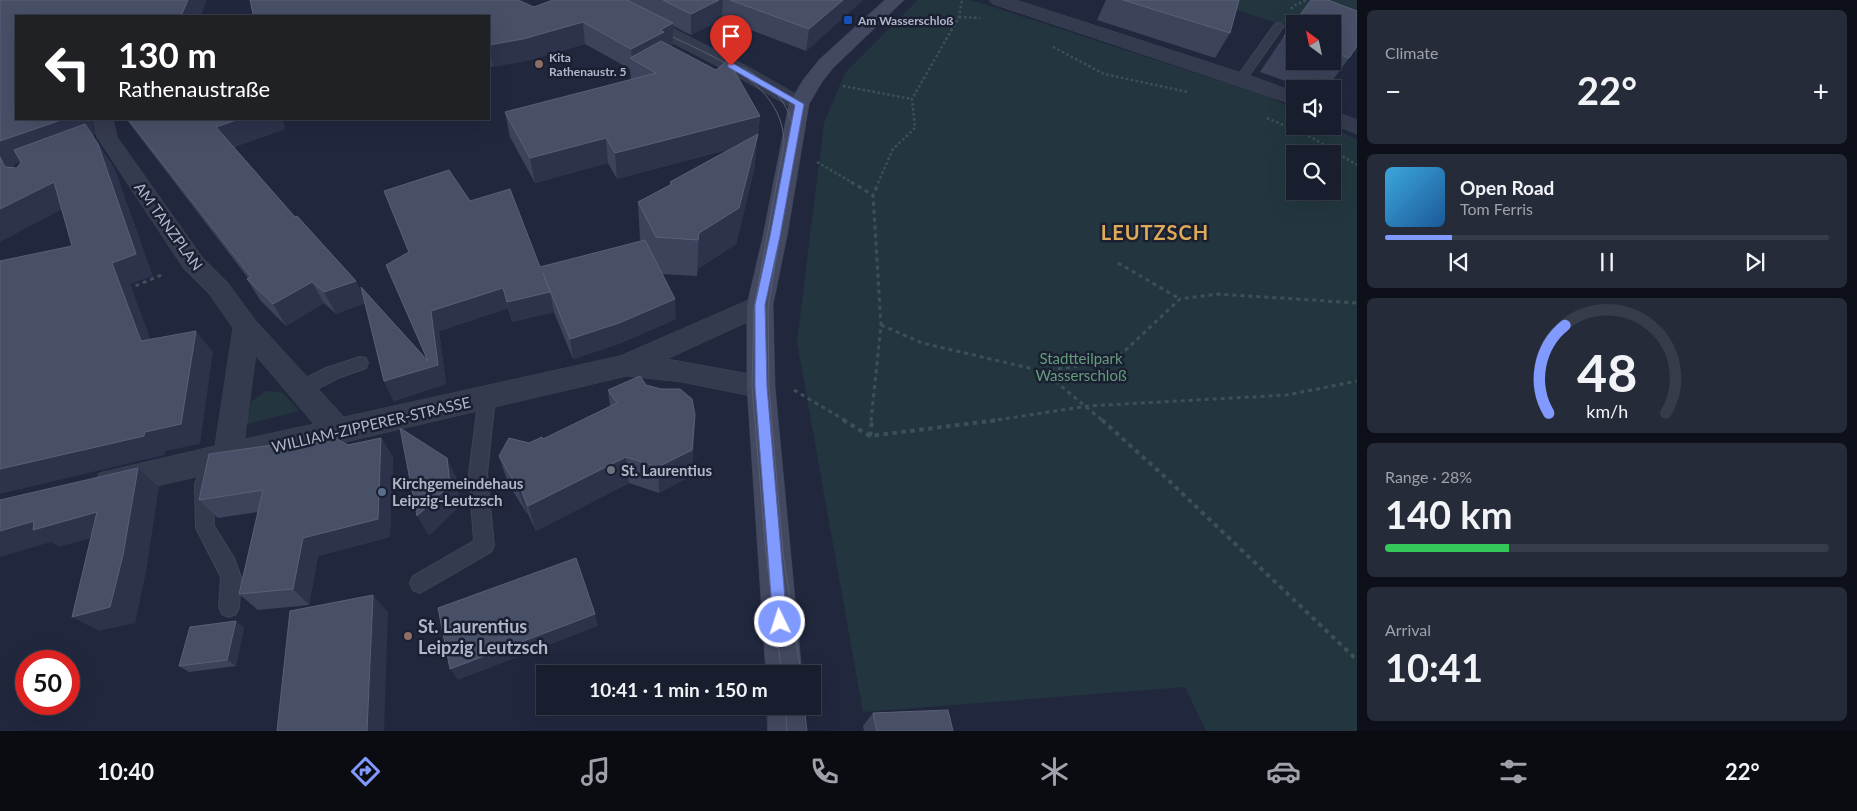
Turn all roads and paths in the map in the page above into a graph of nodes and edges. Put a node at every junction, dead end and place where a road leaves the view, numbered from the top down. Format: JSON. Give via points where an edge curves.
{"nodes":[{"id":1,"x":605,"y":0,"type":"edge"},
{"id":2,"x":895,"y":0,"type":"edge"},
{"id":3,"x":962,"y":0,"type":"edge"},
{"id":4,"x":998,"y":0,"type":"edge"},
{"id":5,"x":958,"y":17,"type":"junction"},
{"id":6,"x":985,"y":18,"type":"dead end"},
{"id":7,"x":1279,"y":26,"type":"dead end"},
{"id":8,"x":1053,"y":47,"type":"dead end"},
{"id":9,"x":1241,"y":79,"type":"junction"},
{"id":10,"x":813,"y":80,"type":"junction"},
{"id":11,"x":1188,"y":92,"type":"dead end"},
{"id":12,"x":1286,"y":96,"type":"edge"},
{"id":13,"x":912,"y":99,"type":"junction"},
{"id":14,"x":800,"y":104,"type":"junction"},
{"id":15,"x":1260,"y":115,"type":"dead end"},
{"id":16,"x":1341,"y":120,"type":"edge"},
{"id":17,"x":1357,"y":128,"type":"edge"},
{"id":18,"x":103,"y":132,"type":"edge"},
{"id":19,"x":790,"y":146,"type":"junction"},
{"id":20,"x":1357,"y":165,"type":"edge"},
{"id":21,"x":873,"y":194,"type":"junction"},
{"id":22,"x":193,"y":263,"type":"junction"},
{"id":23,"x":1118,"y":263,"type":"dead end"},
{"id":24,"x":121,"y":292,"type":"edge"},
{"id":25,"x":1180,"y":300,"type":"junction"},
{"id":26,"x":1357,"y":303,"type":"edge"},
{"id":27,"x":760,"y":305,"type":"junction"},
{"id":28,"x":881,"y":325,"type":"junction"},
{"id":29,"x":246,"y":327,"type":"junction"},
{"id":30,"x":360,"y":363,"type":"dead end"},
{"id":31,"x":625,"y":366,"type":"junction"},
{"id":32,"x":1042,"y":371,"type":"junction"},
{"id":33,"x":1357,"y":381,"type":"edge"},
{"id":34,"x":761,"y":387,"type":"junction"},
{"id":35,"x":301,"y":389,"type":"junction"},
{"id":36,"x":486,"y":397,"type":"junction"},
{"id":37,"x":1088,"y":406,"type":"junction"},
{"id":38,"x":339,"y":432,"type":"junction"},
{"id":39,"x":870,"y":436,"type":"junction"},
{"id":40,"x":218,"y":459,"type":"junction"},
{"id":41,"x":84,"y":489,"type":"edge"},
{"id":42,"x":420,"y":583,"type":"dead end"},
{"id":43,"x":229,"y":607,"type":"dead end"},
{"id":44,"x":1357,"y":660,"type":"edge"},
{"id":45,"x":783,"y":665,"type":"edge"},
{"id":46,"x":787,"y":715,"type":"edge"},
{"id":47,"x":788,"y":731,"type":"edge"}],
"edges":[{"from":1,"to":14,"type":"street"},
{"from":2,"to":10,"type":"main road","via":[[840,50]]},
{"from":3,"to":5,"type":"path"},
{"from":4,"to":9,"type":"street"},
{"from":5,"to":6,"type":"path"},
{"from":5,"to":13,"type":"path"},
{"from":7,"to":9,"type":"lane"},
{"from":8,"to":11,"type":"path","via":[[1104,74]]},
{"from":9,"to":12,"type":"street"},
{"from":10,"to":13,"type":"path"},
{"from":10,"to":14,"type":"main road"},
{"from":13,"to":21,"type":"path","via":[[915,128],[893,149]]},
{"from":14,"to":19,"type":"main road"},
{"from":15,"to":20,"type":"path","via":[[1311,137]]},
{"from":16,"to":17,"type":"street"},
{"from":18,"to":22,"type":"street","name":"AM TANZPLAN"},
{"from":19,"to":21,"type":"path"},
{"from":19,"to":27,"type":"main road"},
{"from":21,"to":28,"type":"path"},
{"from":22,"to":24,"type":"path"},
{"from":22,"to":29,"type":"street","name":"AM TANZPLAN","via":[[219,289]]},
{"from":23,"to":25,"type":"path"},
{"from":25,"to":26,"type":"path","via":[[1218,294]]},
{"from":25,"to":32,"type":"path","via":[[1114,361]]},
{"from":27,"to":31,"type":"street","name":"WILLIAM-ZIPPERER-STRASSE"},
{"from":27,"to":34,"type":"main road"},
{"from":28,"to":32,"type":"path","via":[[922,343]]},
{"from":28,"to":39,"type":"path"},
{"from":29,"to":35,"type":"street","name":"AM TANZPLAN"},
{"from":29,"to":40,"type":"street"},
{"from":30,"to":35,"type":"lane"},
{"from":31,"to":34,"type":"street","name":"WILLIAM-ZIPPERER-STRASSE","via":[[682,371]]},
{"from":31,"to":36,"type":"street","name":"WILLIAM-ZIPPERER-STRASSE"},
{"from":32,"to":37,"type":"path"},
{"from":33,"to":37,"type":"path","via":[[1287,395]]},
{"from":34,"to":39,"type":"path","via":[[788,386]]},
{"from":34,"to":45,"type":"main road"},
{"from":35,"to":38,"type":"street","name":"AM TANZPLAN"},
{"from":36,"to":38,"type":"street","name":"WILLIAM-ZIPPERER-STRASSE"},
{"from":36,"to":42,"type":"lane","via":[[478,474],[484,546]]},
{"from":37,"to":39,"type":"path"},
{"from":37,"to":44,"type":"path"},
{"from":38,"to":40,"type":"street","name":"WILLIAM-ZIPPERER-STRASSE"},
{"from":40,"to":41,"type":"street","name":"WILLIAM-ZIPPERER-STRASSE"},
{"from":40,"to":43,"type":"lane","via":[[204,479],[205,528],[231,578]]},
{"from":46,"to":47,"type":"main road"}]}
